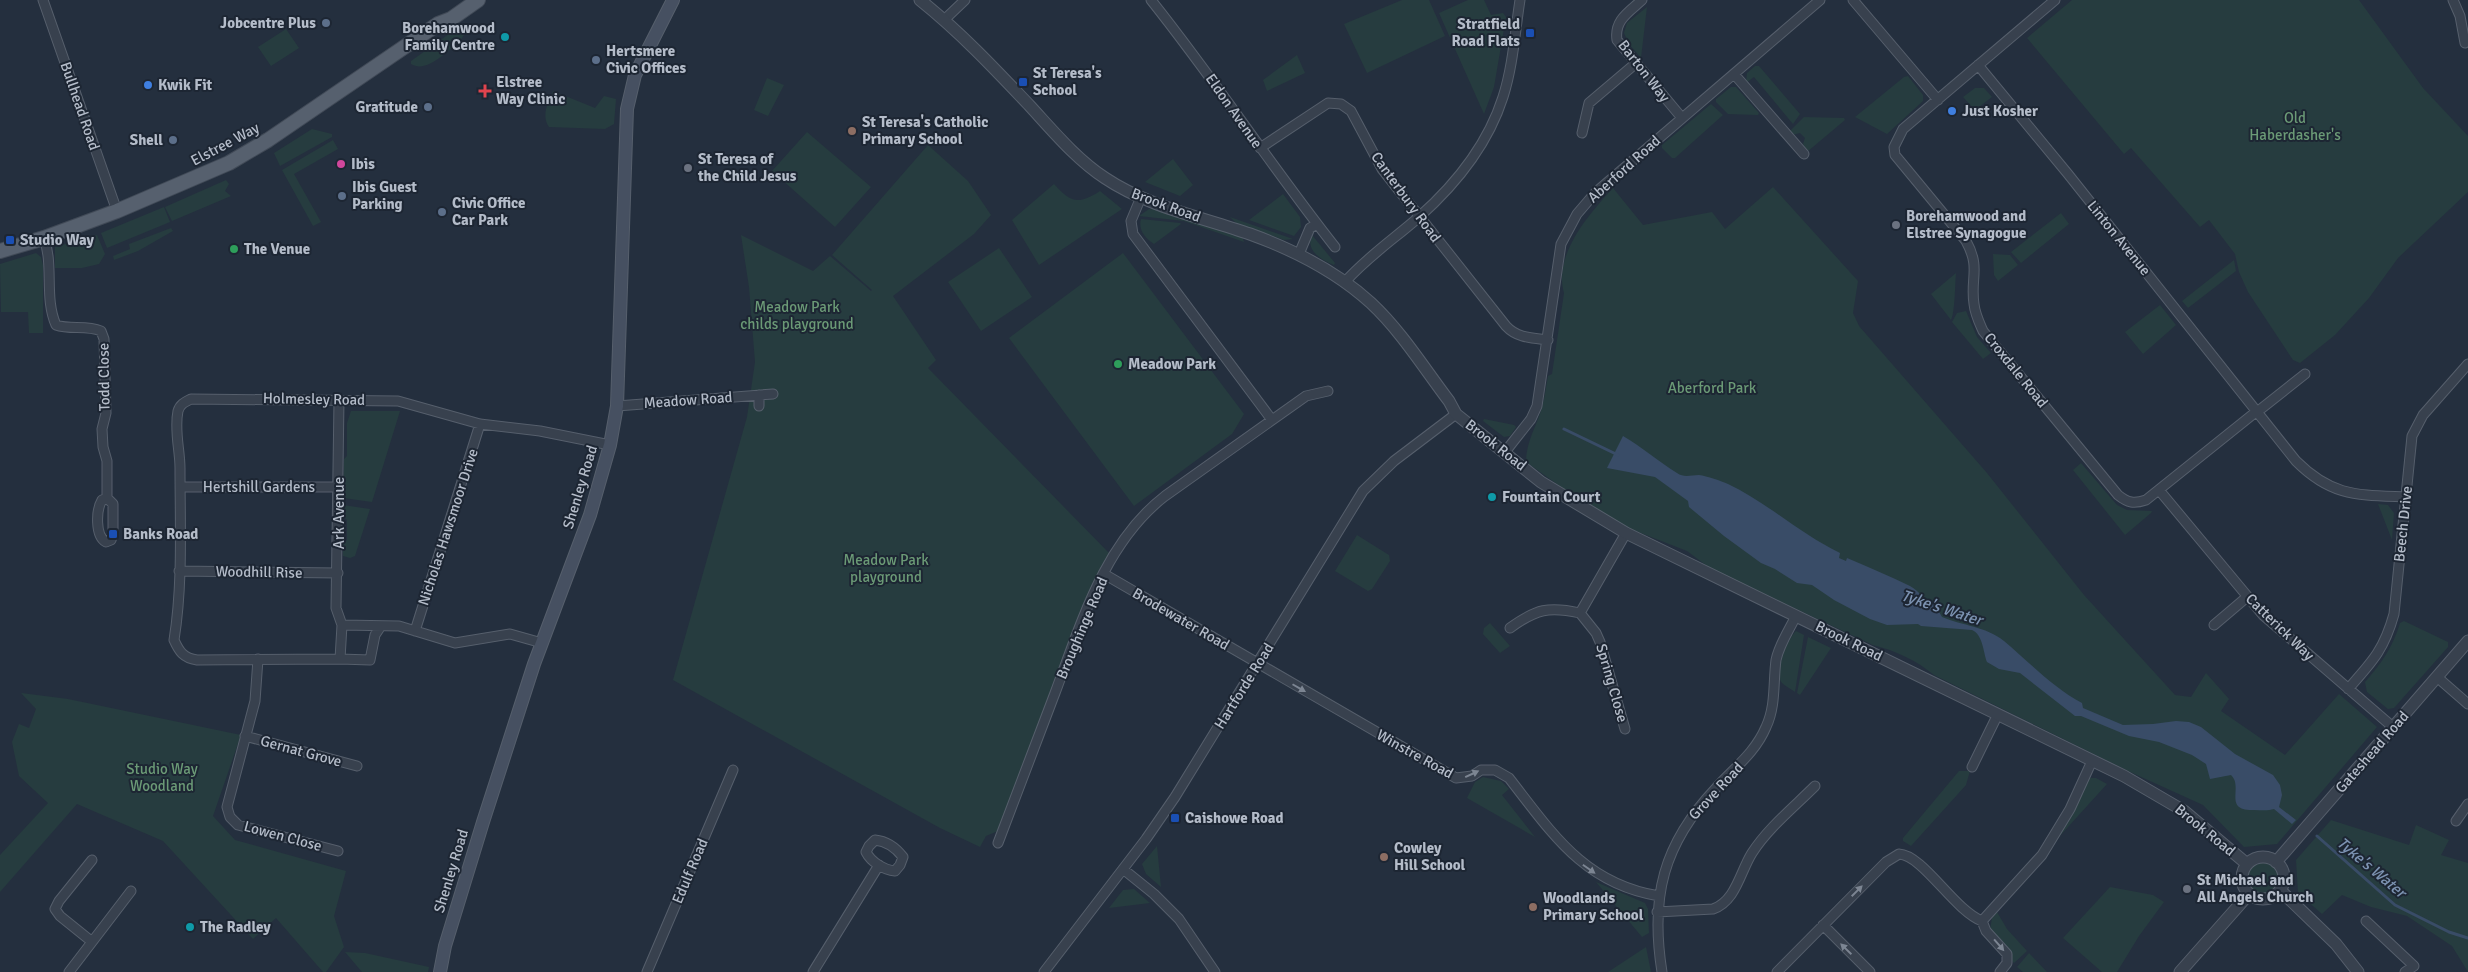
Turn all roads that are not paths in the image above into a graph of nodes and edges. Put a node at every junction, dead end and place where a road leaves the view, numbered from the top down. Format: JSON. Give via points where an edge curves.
{"nodes":[{"id":1,"x":43,"y":0,"type":"edge"},
{"id":2,"x":673,"y":0,"type":"edge"},
{"id":3,"x":920,"y":0,"type":"edge"},
{"id":4,"x":965,"y":0,"type":"edge"},
{"id":5,"x":1151,"y":0,"type":"edge"},
{"id":6,"x":1520,"y":0,"type":"edge"},
{"id":7,"x":1642,"y":0,"type":"edge"},
{"id":8,"x":1820,"y":0,"type":"edge"},
{"id":9,"x":1852,"y":0,"type":"edge"},
{"id":10,"x":2055,"y":0,"type":"edge"},
{"id":11,"x":2453,"y":0,"type":"edge"},
{"id":12,"x":471,"y":1,"type":"edge"},
{"id":13,"x":944,"y":20,"type":"junction"},
{"id":14,"x":2465,"y":43,"type":"dead end"},
{"id":15,"x":1635,"y":64,"type":"junction"},
{"id":16,"x":1978,"y":66,"type":"junction"},
{"id":17,"x":1734,"y":74,"type":"junction"},
{"id":18,"x":1938,"y":100,"type":"junction"},
{"id":19,"x":1682,"y":118,"type":"junction"},
{"id":20,"x":1582,"y":133,"type":"dead end"},
{"id":21,"x":1260,"y":148,"type":"junction"},
{"id":22,"x":1804,"y":154,"type":"dead end"},
{"id":23,"x":1141,"y":197,"type":"junction"},
{"id":24,"x":117,"y":211,"type":"junction"},
{"id":25,"x":1419,"y":217,"type":"junction"},
{"id":26,"x":1317,"y":224,"type":"junction"},
{"id":27,"x":44,"y":238,"type":"junction"},
{"id":28,"x":1335,"y":246,"type":"dead end"},
{"id":29,"x":0,"y":251,"type":"edge"},
{"id":30,"x":1298,"y":254,"type":"junction"},
{"id":31,"x":1345,"y":282,"type":"junction"},
{"id":32,"x":1548,"y":340,"type":"junction"},
{"id":33,"x":2468,"y":364,"type":"edge"},
{"id":34,"x":2305,"y":374,"type":"dead end"},
{"id":35,"x":1328,"y":391,"type":"dead end"},
{"id":36,"x":773,"y":394,"type":"dead end"},
{"id":37,"x":759,"y":395,"type":"junction"},
{"id":38,"x":339,"y":400,"type":"junction"},
{"id":39,"x":617,"y":406,"type":"junction"},
{"id":40,"x":759,"y":406,"type":"dead end"},
{"id":41,"x":2257,"y":411,"type":"junction"},
{"id":42,"x":1456,"y":414,"type":"junction"},
{"id":43,"x":1272,"y":420,"type":"junction"},
{"id":44,"x":480,"y":424,"type":"junction"},
{"id":45,"x":610,"y":445,"type":"junction"},
{"id":46,"x":1505,"y":452,"type":"junction"},
{"id":47,"x":180,"y":487,"type":"junction"},
{"id":48,"x":338,"y":487,"type":"junction"},
{"id":49,"x":2159,"y":490,"type":"junction"},
{"id":50,"x":2406,"y":496,"type":"junction"},
{"id":51,"x":107,"y":498,"type":"dead end"},
{"id":52,"x":1626,"y":533,"type":"junction"},
{"id":53,"x":179,"y":571,"type":"junction"},
{"id":54,"x":338,"y":573,"type":"junction"},
{"id":55,"x":1104,"y":574,"type":"junction"},
{"id":56,"x":2247,"y":597,"type":"junction"},
{"id":57,"x":1580,"y":613,"type":"junction"},
{"id":58,"x":1796,"y":616,"type":"junction"},
{"id":59,"x":2214,"y":625,"type":"dead end"},
{"id":60,"x":342,"y":626,"type":"junction"},
{"id":61,"x":381,"y":626,"type":"junction"},
{"id":62,"x":1510,"y":628,"type":"dead end"},
{"id":63,"x":415,"y":631,"type":"junction"},
{"id":64,"x":2468,"y":642,"type":"edge"},
{"id":65,"x":542,"y":643,"type":"junction"},
{"id":66,"x":258,"y":659,"type":"junction"},
{"id":67,"x":340,"y":660,"type":"junction"},
{"id":68,"x":1257,"y":664,"type":"junction"},
{"id":69,"x":2437,"y":677,"type":"junction"},
{"id":70,"x":2348,"y":689,"type":"junction"},
{"id":71,"x":2468,"y":704,"type":"edge"},
{"id":72,"x":1998,"y":714,"type":"junction"},
{"id":73,"x":2394,"y":728,"type":"junction"},
{"id":74,"x":1625,"y":729,"type":"dead end"},
{"id":75,"x":245,"y":736,"type":"junction"},
{"id":76,"x":2092,"y":761,"type":"junction"},
{"id":77,"x":357,"y":766,"type":"dead end"},
{"id":78,"x":1972,"y":767,"type":"dead end"},
{"id":79,"x":733,"y":770,"type":"dead end"},
{"id":80,"x":1815,"y":786,"type":"dead end"},
{"id":81,"x":2468,"y":804,"type":"edge"},
{"id":82,"x":2456,"y":821,"type":"dead end"},
{"id":83,"x":998,"y":843,"type":"dead end"},
{"id":84,"x":338,"y":851,"type":"dead end"},
{"id":85,"x":92,"y":860,"type":"dead end"},
{"id":86,"x":2276,"y":862,"type":"junction"},
{"id":87,"x":2247,"y":864,"type":"junction"},
{"id":88,"x":879,"y":865,"type":"dead end"},
{"id":89,"x":1123,"y":869,"type":"junction"},
{"id":90,"x":2280,"y":890,"type":"junction"},
{"id":91,"x":131,"y":891,"type":"dead end"},
{"id":92,"x":2249,"y":894,"type":"junction"},
{"id":93,"x":1659,"y":896,"type":"junction"},
{"id":94,"x":1657,"y":912,"type":"junction"},
{"id":95,"x":1982,"y":921,"type":"junction"},
{"id":96,"x":2366,"y":921,"type":"dead end"},
{"id":97,"x":1823,"y":925,"type":"junction"},
{"id":98,"x":91,"y":941,"type":"junction"},
{"id":99,"x":2417,"y":969,"type":"edge"},
{"id":100,"x":69,"y":972,"type":"edge"},
{"id":101,"x":440,"y":972,"type":"edge"},
{"id":102,"x":646,"y":972,"type":"edge"},
{"id":103,"x":813,"y":972,"type":"edge"},
{"id":104,"x":1044,"y":972,"type":"edge"},
{"id":105,"x":1215,"y":972,"type":"edge"},
{"id":106,"x":1662,"y":972,"type":"edge"},
{"id":107,"x":1777,"y":972,"type":"edge"},
{"id":108,"x":1870,"y":972,"type":"edge"},
{"id":109,"x":2000,"y":972,"type":"edge"},
{"id":110,"x":2180,"y":972,"type":"edge"},
{"id":111,"x":2358,"y":972,"type":"edge"},
{"id":112,"x":2404,"y":972,"type":"edge"}],
"edges":[{"from":1,"to":24,"type":"street","name":"Bullhead Road"},
{"from":2,"to":39,"type":"main road","name":"Shenley Road","via":[[635,76],[627,108]]},
{"from":3,"to":13,"type":"street","name":"Brook Road"},
{"from":4,"to":13,"type":"street"},
{"from":5,"to":21,"type":"street","name":"Eldon Avenue"},
{"from":6,"to":25,"type":"street","via":[[1503,98],[1486,136],[1465,168]]},
{"from":7,"to":15,"type":"street","name":"Barton Way","via":[[1619,21],[1616,34]]},
{"from":8,"to":17,"type":"street","name":"Aberford Road"},
{"from":9,"to":18,"type":"street"},
{"from":10,"to":16,"type":"street","name":"Croxdale Road"},
{"from":11,"to":14,"type":"street"},
{"from":12,"to":24,"type":"main road","name":"Elstree Way","via":[[451,19],[443,20],[249,152]]},
{"from":13,"to":23,"type":"street","name":"Brook Road","via":[[1085,164]]},
{"from":15,"to":19,"type":"street","name":"Barton Way"},
{"from":15,"to":20,"type":"street","via":[[1589,103]]},
{"from":16,"to":18,"type":"street","name":"Croxdale Road"},
{"from":16,"to":41,"type":"street","name":"Linton Avenue"},
{"from":17,"to":19,"type":"street","name":"Aberford Road"},
{"from":17,"to":22,"type":"street"},
{"from":18,"to":49,"type":"street","name":"Croxdale Road","via":[[1903,129],[1894,147],[1895,155],[1972,252],[1976,266],[1973,302],[1983,331],[2118,495],[2135,504]]},
{"from":19,"to":32,"type":"street","name":"Aberford Road","via":[[1595,193],[1577,214],[1559,252]]},
{"from":21,"to":25,"type":"street","name":"Canterbury Road","via":[[1328,103],[1341,104],[1351,111],[1382,169]]},
{"from":21,"to":26,"type":"street","name":"Eldon Avenue"},
{"from":23,"to":30,"type":"street","name":"Brook Road"},
{"from":23,"to":43,"type":"street","via":[[1131,221],[1133,234]]},
{"from":24,"to":27,"type":"main road","name":"Elstree Way"},
{"from":25,"to":31,"type":"street"},
{"from":25,"to":32,"type":"street","name":"Canterbury Road","via":[[1512,333]]},
{"from":26,"to":28,"type":"street","name":"Eldon Avenue"},
{"from":26,"to":30,"type":"street","via":[[1310,228]]},
{"from":27,"to":29,"type":"main road","name":"Elstree Way"},
{"from":27,"to":51,"type":"street","name":"Todd Close","via":[[50,257],[52,316],[56,325],[92,328],[100,331],[104,340],[106,413],[102,428],[107,461]]},
{"from":30,"to":31,"type":"street","name":"Brook Road"},
{"from":31,"to":42,"type":"street","name":"Brook Road","via":[[1391,325]]},
{"from":32,"to":46,"type":"street","name":"Aberford Road","via":[[1537,406]]},
{"from":33,"to":50,"type":"street","name":"Beech Drive","via":[[2416,427],[2410,445]]},
{"from":34,"to":41,"type":"street"},
{"from":35,"to":43,"type":"street","name":"Broughinge Road","via":[[1306,396]]},
{"from":36,"to":37,"type":"street","name":"Meadow Road"},
{"from":37,"to":39,"type":"street","name":"Meadow Road"},
{"from":37,"to":40,"type":"street"},
{"from":38,"to":44,"type":"street","name":"Holmesley Road","via":[[398,400]]},
{"from":38,"to":47,"type":"street","name":"Holmesley Road","via":[[191,398],[182,404],[178,412]]},
{"from":38,"to":48,"type":"street","name":"Ark Avenue"},
{"from":39,"to":45,"type":"main road","name":"Shenley Road"},
{"from":41,"to":49,"type":"street","name":"Croxdale Road"},
{"from":41,"to":50,"type":"street","name":"Linton Avenue","via":[[2296,461],[2322,484],[2339,491]]},
{"from":42,"to":46,"type":"street","name":"Brook Road"},
{"from":42,"to":68,"type":"street","name":"Hartforde Road","via":[[1394,462],[1363,491]]},
{"from":43,"to":55,"type":"street","name":"Broughinge Road","via":[[1146,511],[1126,536]]},
{"from":44,"to":45,"type":"street","name":"Holmesley Road","via":[[540,431]]},
{"from":44,"to":63,"type":"street","name":"Nicholas Hawsmoor Drive"},
{"from":45,"to":65,"type":"main road","name":"Shenley Road","via":[[590,515]]},
{"from":46,"to":52,"type":"street","name":"Brook Road","via":[[1541,482]]},
{"from":47,"to":48,"type":"street","name":"Hertshill Gardens"},
{"from":47,"to":53,"type":"street","name":"Holmesley Road"},
{"from":48,"to":54,"type":"street","name":"Ark Avenue"},
{"from":49,"to":56,"type":"street","name":"Catterick Way"},
{"from":50,"to":70,"type":"street","name":"Beech Drive","via":[[2394,614],[2387,638],[2375,658]]},
{"from":52,"to":57,"type":"street"},
{"from":52,"to":58,"type":"street","name":"Brook Road"},
{"from":53,"to":54,"type":"street","name":"Woodhill Rise"},
{"from":53,"to":66,"type":"street","name":"Holmesley Road","via":[[174,640],[181,653],[196,660]]},
{"from":54,"to":60,"type":"street","name":"Ark Avenue","via":[[336,608]]},
{"from":55,"to":68,"type":"street","name":"Brodewater Road"},
{"from":55,"to":83,"type":"street","name":"Broughinge Road","via":[[1090,601]]},
{"from":56,"to":59,"type":"street"},
{"from":56,"to":70,"type":"street","name":"Catterick Way","via":[[2279,630]]},
{"from":57,"to":62,"type":"street","via":[[1548,608],[1528,615]]},
{"from":57,"to":74,"type":"street","name":"Spring Close","via":[[1600,642]]},
{"from":58,"to":72,"type":"street","name":"Brook Road"},
{"from":58,"to":93,"type":"street","name":"Grove Road","via":[[1776,660],[1773,708],[1767,726],[1746,759],[1690,817],[1668,860]]},
{"from":60,"to":61,"type":"street"},
{"from":60,"to":67,"type":"street","name":"Ark Avenue"},
{"from":61,"to":63,"type":"street","via":[[399,626]]},
{"from":61,"to":67,"type":"street","name":"Holmesley Road","via":[[375,635],[370,660]]},
{"from":63,"to":65,"type":"street","via":[[455,643],[510,634]]},
{"from":64,"to":69,"type":"street","name":"Gateshead Road"},
{"from":65,"to":101,"type":"main road","name":"Shenley Road","via":[[483,822]]},
{"from":66,"to":67,"type":"street","name":"Holmesley Road"},
{"from":66,"to":75,"type":"street","via":[[255,701]]},
{"from":68,"to":89,"type":"street","name":"Hartforde Road","via":[[1175,797]]},
{"from":68,"to":93,"type":"street","name":"Winstre Road","one_way":true,"via":[[1456,778],[1472,776],[1481,770],[1501,772],[1581,863],[1634,892]]},
{"from":69,"to":71,"type":"street"},
{"from":69,"to":73,"type":"street","name":"Gateshead Road"},
{"from":70,"to":73,"type":"street","name":"Catterick Way"},
{"from":72,"to":76,"type":"street","name":"Brook Road"},
{"from":72,"to":78,"type":"street"},
{"from":73,"to":86,"type":"street","name":"Gateshead Road"},
{"from":75,"to":77,"type":"street","name":"Gernat Grove"},
{"from":75,"to":84,"type":"street","name":"Lowen Close","via":[[227,807],[230,817],[238,825]]},
{"from":76,"to":87,"type":"street","name":"Brook Road","via":[[2184,811]]},
{"from":76,"to":95,"type":"street","via":[[2070,809],[2042,855]]},
{"from":79,"to":102,"type":"street","name":"Edulf Road"},
{"from":80,"to":94,"type":"street","via":[[1760,842],[1731,896],[1721,906]]},
{"from":81,"to":82,"type":"street"},
{"from":85,"to":98,"type":"street","via":[[55,909]]},
{"from":86,"to":87,"type":"street","via":[[2264,857]]},
{"from":86,"to":90,"type":"street","via":[[2283,872]]},
{"from":87,"to":92,"type":"street","via":[[2242,880]]},
{"from":88,"to":103,"type":"street"},
{"from":89,"to":104,"type":"street","name":"Hartforde Road"},
{"from":89,"to":105,"type":"street","via":[[1169,907]]},
{"from":90,"to":92,"type":"street","via":[[2262,899]]},
{"from":90,"to":111,"type":"street","via":[[2336,944]]},
{"from":91,"to":98,"type":"street"},
{"from":92,"to":110,"type":"street"},
{"from":93,"to":94,"type":"street","name":"Grove Road"},
{"from":94,"to":106,"type":"street","name":"Grove Road"},
{"from":97,"to":95,"type":"street","one_way":true,"via":[[1886,862],[1899,854],[1912,858],[1968,914]]},
{"from":95,"to":109,"type":"street","one_way":true,"via":[[1986,931],[2007,954],[2007,963]]},
{"from":96,"to":99,"type":"street"},
{"from":97,"to":107,"type":"street"},
{"from":108,"to":97,"type":"street","one_way":true},
{"from":98,"to":100,"type":"street"},
{"from":99,"to":112,"type":"street"}]}
